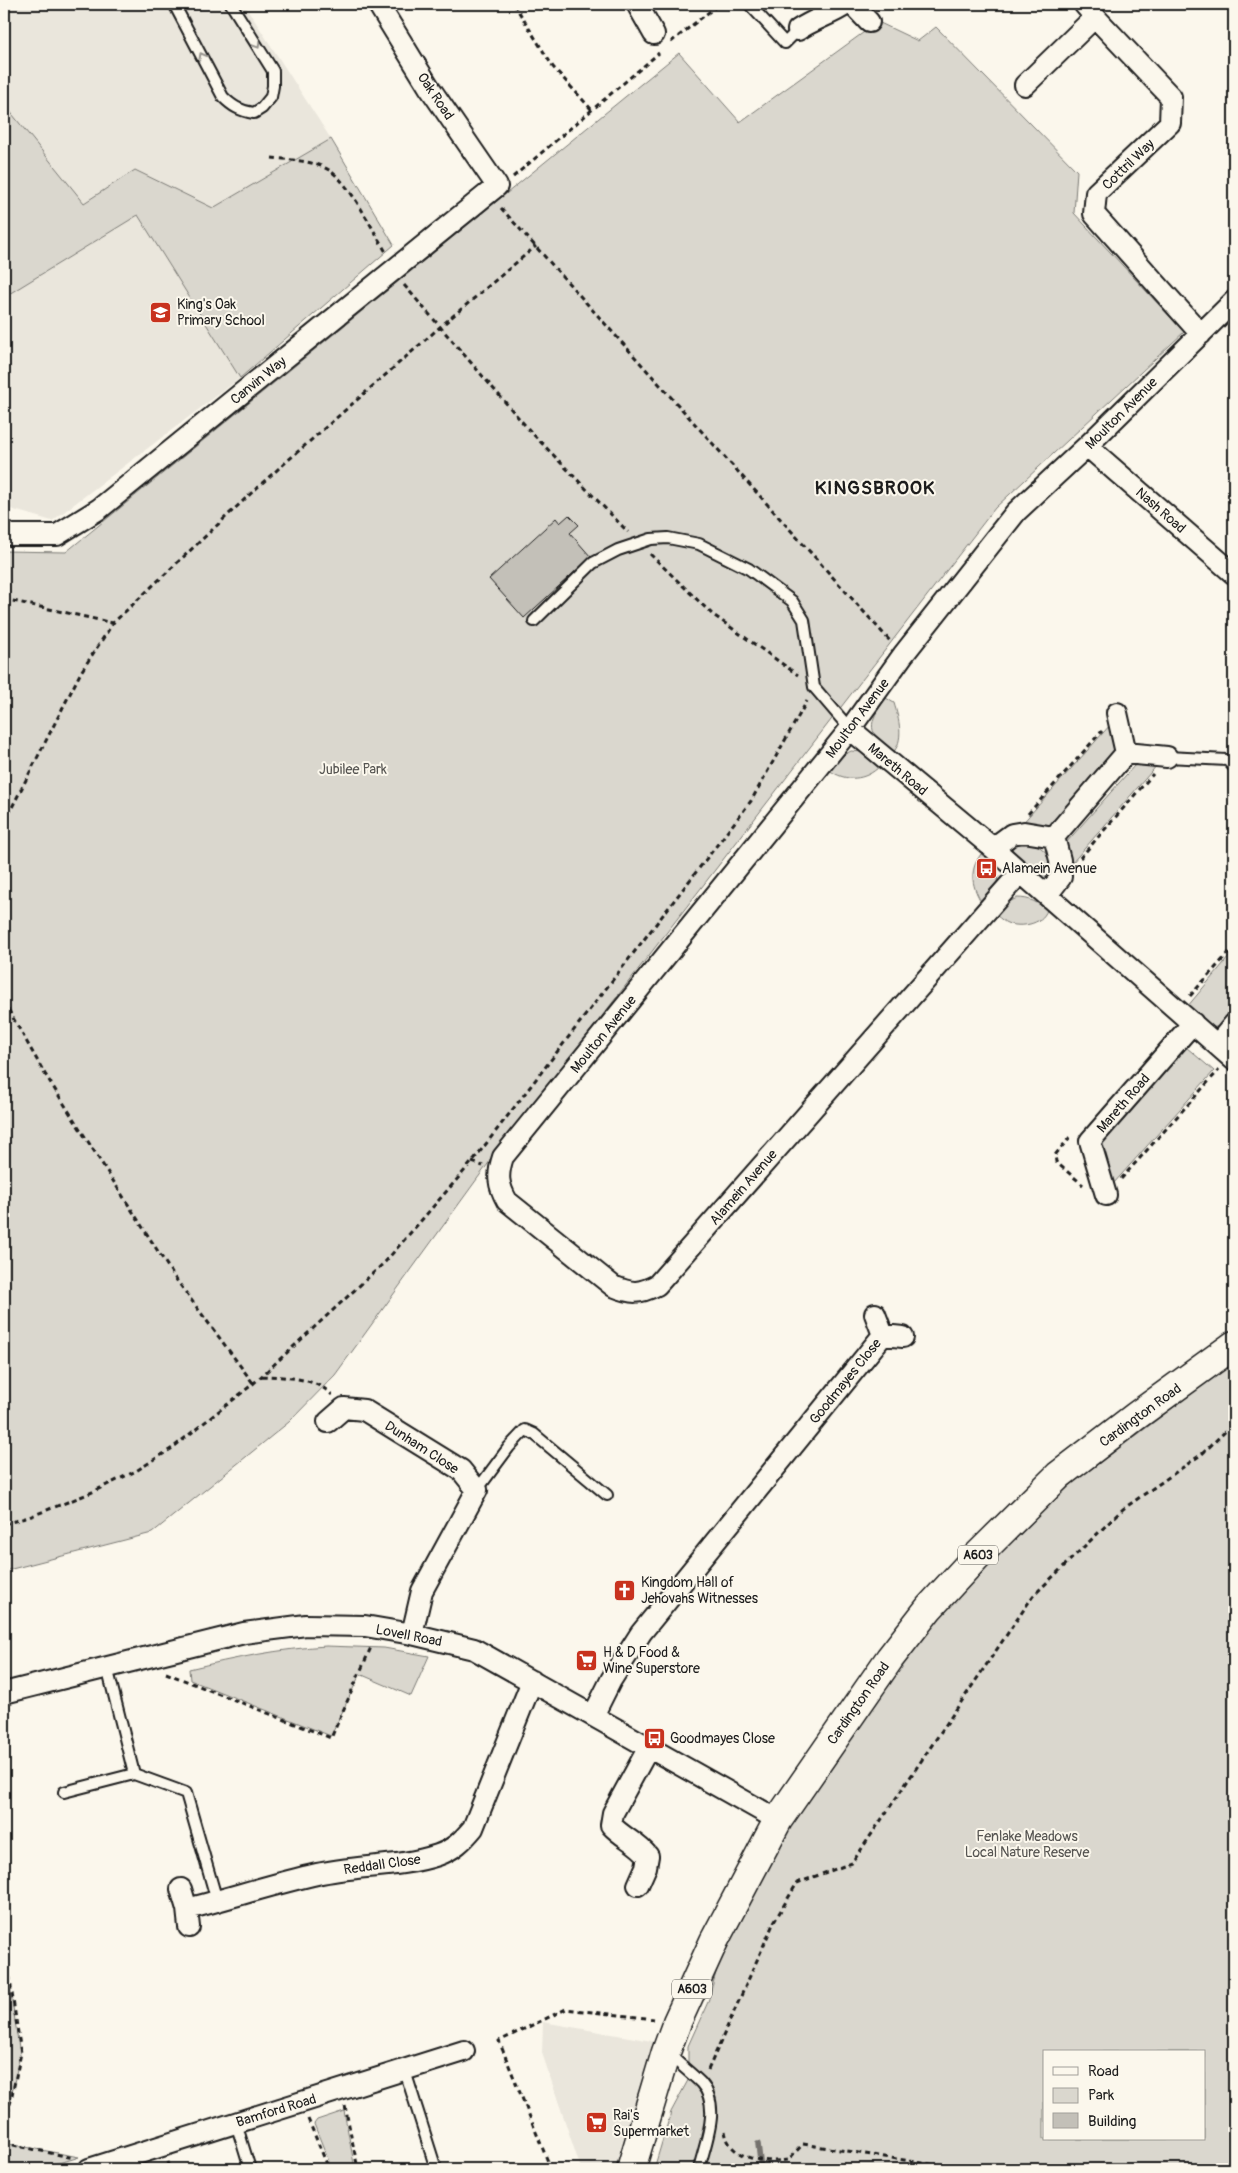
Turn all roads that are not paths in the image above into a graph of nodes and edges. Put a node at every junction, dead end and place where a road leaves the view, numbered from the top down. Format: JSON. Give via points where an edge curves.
{"nodes":[{"id":1,"x":174,"y":4,"type":"edge"},
{"id":2,"x":230,"y":4,"type":"edge"},
{"id":3,"x":378,"y":4,"type":"edge"},
{"id":4,"x":637,"y":4,"type":"edge"},
{"id":5,"x":749,"y":4,"type":"edge"},
{"id":6,"x":847,"y":4,"type":"edge"},
{"id":7,"x":852,"y":4,"type":"edge"},
{"id":8,"x":1090,"y":10,"type":"edge"},
{"id":9,"x":869,"y":22,"type":"dead end"},
{"id":10,"x":798,"y":30,"type":"joint"},
{"id":11,"x":654,"y":34,"type":"dead end"},
{"id":12,"x":1025,"y":85,"type":"dead end"},
{"id":13,"x":497,"y":186,"type":"joint"},
{"id":14,"x":1234,"y":301,"type":"edge"},
{"id":15,"x":1201,"y":334,"type":"junction"},
{"id":16,"x":1087,"y":446,"type":"junction"},
{"id":17,"x":4,"y":532,"type":"edge"},
{"id":18,"x":1234,"y":574,"type":"edge"},
{"id":19,"x":534,"y":621,"type":"dead end"},
{"id":20,"x":1117,"y":713,"type":"dead end"},
{"id":21,"x":850,"y":729,"type":"junction"},
{"id":22,"x":1126,"y":753,"type":"junction"},
{"id":23,"x":1167,"y":757,"type":"joint"},
{"id":24,"x":1234,"y":767,"type":"edge"},
{"id":25,"x":1054,"y":837,"type":"junction"},
{"id":26,"x":992,"y":848,"type":"junction"},
{"id":27,"x":1020,"y":873,"type":"junction"},
{"id":28,"x":1047,"y":895,"type":"junction"},
{"id":29,"x":1186,"y":1016,"type":"junction"},
{"id":30,"x":1234,"y":1024,"type":"edge"},
{"id":31,"x":1217,"y":1045,"type":"junction"},
{"id":32,"x":1234,"y":1060,"type":"edge"},
{"id":33,"x":503,"y":1157,"type":"joint"},
{"id":34,"x":1106,"y":1195,"type":"dead end"},
{"id":35,"x":875,"y":1314,"type":"dead end"},
{"id":36,"x":883,"y":1335,"type":"junction"},
{"id":37,"x":903,"y":1337,"type":"dead end"},
{"id":38,"x":1234,"y":1345,"type":"edge"},
{"id":39,"x":328,"y":1422,"type":"dead end"},
{"id":40,"x":477,"y":1490,"type":"junction"},
{"id":41,"x":608,"y":1495,"type":"dead end"},
{"id":42,"x":412,"y":1634,"type":"junction"},
{"id":43,"x":107,"y":1667,"type":"junction"},
{"id":44,"x":532,"y":1681,"type":"junction"},
{"id":45,"x":4,"y":1693,"type":"edge"},
{"id":46,"x":593,"y":1716,"type":"junction"},
{"id":47,"x":649,"y":1747,"type":"junction"},
{"id":48,"x":134,"y":1774,"type":"junction"},
{"id":49,"x":64,"y":1792,"type":"dead end"},
{"id":50,"x":778,"y":1820,"type":"junction"},
{"id":51,"x":638,"y":1884,"type":"dead end"},
{"id":52,"x":181,"y":1889,"type":"dead end"},
{"id":53,"x":217,"y":1902,"type":"junction"},
{"id":54,"x":464,"y":2051,"type":"dead end"},
{"id":55,"x":666,"y":2052,"type":"junction"},
{"id":56,"x":405,"y":2070,"type":"junction"},
{"id":57,"x":236,"y":2123,"type":"junction"},
{"id":58,"x":91,"y":2169,"type":"edge"},
{"id":59,"x":250,"y":2169,"type":"edge"},
{"id":60,"x":436,"y":2169,"type":"edge"},
{"id":61,"x":631,"y":2169,"type":"edge"},
{"id":62,"x":699,"y":2169,"type":"edge"}],
"edges":[{"from":2,"to":1,"type":"lane","one_way":true,"via":[[273,71],[270,97],[254,113],[232,106],[223,97]]},
{"from":3,"to":13,"type":"street","name":"Oak Road"},
{"from":4,"to":11,"type":"street"},
{"from":5,"to":10,"type":"lane","via":[[785,43]]},
{"from":6,"to":10,"type":"street"},
{"from":7,"to":9,"type":"street"},
{"from":8,"to":12,"type":"street","name":"Cottril Way"},
{"from":8,"to":15,"type":"street","name":"Cottril Way","via":[[1170,97],[1170,123],[1096,193],[1094,214]]},
{"from":13,"to":17,"type":"street","name":"Canvin Way","via":[[99,509],[57,535],[11,535]]},
{"from":14,"to":15,"type":"street","name":"Moulton Avenue"},
{"from":15,"to":16,"type":"street","name":"Moulton Avenue"},
{"from":16,"to":18,"type":"street","name":"Nash Road"},
{"from":16,"to":21,"type":"street","name":"Moulton Avenue","via":[[1016,512]]},
{"from":19,"to":21,"type":"lane","via":[[593,563],[618,550],[651,539],[668,538],[699,544],[749,569],[792,601],[804,620],[815,686]]},
{"from":20,"to":22,"type":"street"},
{"from":21,"to":26,"type":"street","name":"Mareth Road"},
{"from":21,"to":33,"type":"street","name":"Moulton Avenue"},
{"from":22,"to":23,"type":"street"},
{"from":22,"to":25,"type":"street"},
{"from":23,"to":24,"type":"lane","via":[[1226,760]]},
{"from":25,"to":26,"type":"street","via":[[1024,832],[1012,834]]},
{"from":25,"to":28,"type":"street","via":[[1060,860],[1060,877]]},
{"from":26,"to":27,"type":"street","name":"Mareth Road"},
{"from":27,"to":28,"type":"street","name":"Mareth Road"},
{"from":27,"to":33,"type":"street","name":"Alamein Avenue","via":[[657,1285],[630,1293],[614,1286],[507,1201],[499,1188],[498,1172]]},
{"from":28,"to":29,"type":"street","name":"Mareth Road"},
{"from":29,"to":31,"type":"street","name":"Mareth Road"},
{"from":29,"to":34,"type":"street","name":"Mareth Road","via":[[1090,1141]]},
{"from":30,"to":31,"type":"street"},
{"from":31,"to":32,"type":"street","name":"Mareth Road"},
{"from":35,"to":36,"type":"street","name":"Goodmayes Close"},
{"from":36,"to":37,"type":"street","name":"Goodmayes Close"},
{"from":36,"to":46,"type":"street","name":"Goodmayes Close","via":[[641,1633]]},
{"from":38,"to":50,"type":"main road","name":"Cardington Road","number":"A603","via":[[1059,1475],[976,1557],[929,1608],[890,1658]]},
{"from":39,"to":40,"type":"street","name":"Dunham Close","via":[[344,1408],[364,1410],[461,1470]]},
{"from":40,"to":41,"type":"lane","via":[[508,1447],[525,1430]]},
{"from":40,"to":42,"type":"street","via":[[422,1591]]},
{"from":42,"to":43,"type":"street","name":"Lovell Road","via":[[306,1625],[244,1633]]},
{"from":42,"to":44,"type":"street","name":"Lovell Road","via":[[474,1649]]},
{"from":43,"to":45,"type":"street","name":"Lovell Road"},
{"from":43,"to":48,"type":"lane"},
{"from":44,"to":46,"type":"street","name":"Lovell Road"},
{"from":44,"to":53,"type":"street","name":"Reddall Close","via":[[474,1828],[460,1844],[440,1855],[412,1862],[317,1874]]},
{"from":46,"to":47,"type":"street","name":"Lovell Road"},
{"from":47,"to":50,"type":"street","name":"Lovell Road"},
{"from":47,"to":51,"type":"street","via":[[613,1813],[611,1825],[619,1834],[640,1846],[648,1856]]},
{"from":48,"to":49,"type":"lane"},
{"from":48,"to":53,"type":"lane","via":[[186,1793]]},
{"from":50,"to":55,"type":"main road","name":"Cardington Road","number":"A603","via":[[714,1941]]},
{"from":52,"to":53,"type":"street","name":"Reddall Close","via":[[188,1918]]},
{"from":54,"to":56,"type":"street","name":"Bamford Road"},
{"from":55,"to":61,"type":"main road","name":"Cardington Road","number":"A603"},
{"from":55,"to":62,"type":"lane","via":[[702,2084],[708,2096],[712,2114]]},
{"from":56,"to":57,"type":"street","name":"Bamford Road"},
{"from":56,"to":60,"type":"lane"},
{"from":57,"to":58,"type":"street","name":"Bamford Road"},
{"from":57,"to":59,"type":"lane"}]}
